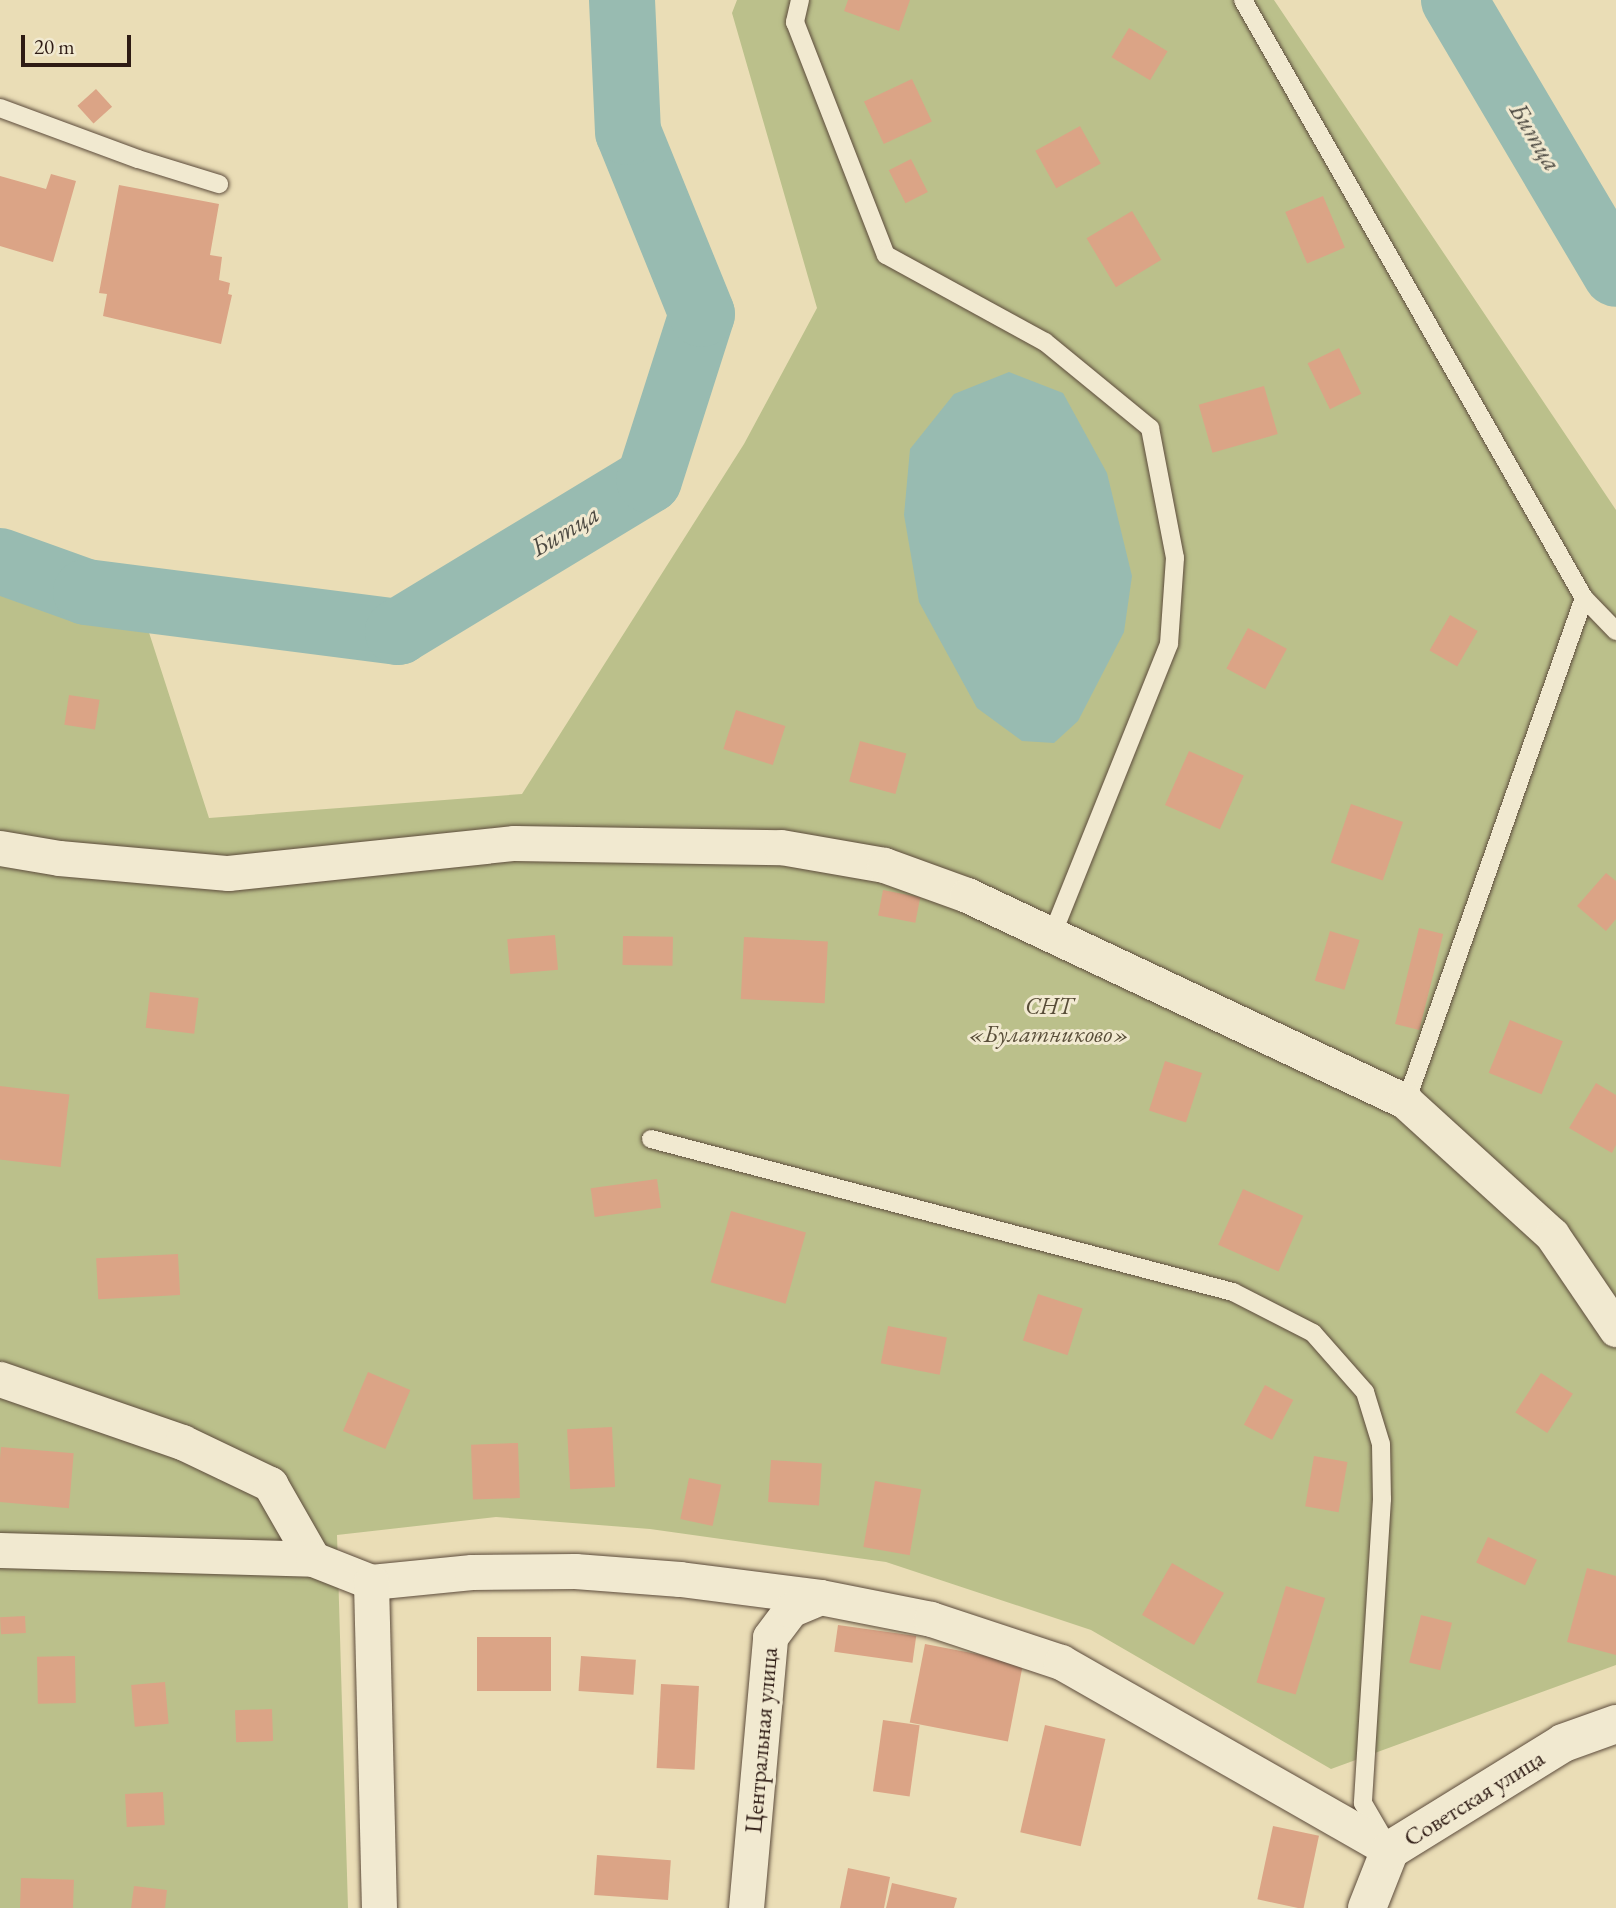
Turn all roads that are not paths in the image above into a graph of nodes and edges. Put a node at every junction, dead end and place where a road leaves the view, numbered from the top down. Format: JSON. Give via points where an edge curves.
{"nodes":[{"id":1,"x":800,"y":0,"type":"edge"},
{"id":2,"x":1242,"y":0,"type":"edge"},
{"id":3,"x":0,"y":108,"type":"edge"},
{"id":4,"x":219,"y":184,"type":"dead end"},
{"id":5,"x":1584,"y":598,"type":"junction"},
{"id":6,"x":1616,"y":631,"type":"edge"},
{"id":7,"x":0,"y":848,"type":"edge"},
{"id":8,"x":1051,"y":937,"type":"junction"},
{"id":9,"x":1406,"y":1102,"type":"junction"},
{"id":10,"x":651,"y":1139,"type":"dead end"},
{"id":11,"x":1616,"y":1329,"type":"edge"},
{"id":12,"x":0,"y":1379,"type":"edge"},
{"id":13,"x":0,"y":1550,"type":"edge"},
{"id":14,"x":313,"y":1559,"type":"junction"},
{"id":15,"x":371,"y":1582,"type":"junction"},
{"id":16,"x":820,"y":1597,"type":"junction"},
{"id":17,"x":1616,"y":1724,"type":"edge"},
{"id":18,"x":1390,"y":1850,"type":"junction"},
{"id":19,"x":379,"y":1908,"type":"edge"},
{"id":20,"x":746,"y":1908,"type":"edge"},
{"id":21,"x":1367,"y":1908,"type":"edge"}],
"edges":[{"from":1,"to":8,"type":"lane","via":[[796,22],[886,255],[1045,342],[1150,428],[1175,558],[1169,644]]},
{"from":2,"to":5,"type":"lane"},
{"from":3,"to":4,"type":"lane"},
{"from":5,"to":6,"type":"lane"},
{"from":5,"to":9,"type":"lane"},
{"from":7,"to":8,"type":"street","via":[[59,858],[228,873],[514,843],[781,847],[884,865],[967,895]]},
{"from":8,"to":9,"type":"street"},
{"from":9,"to":11,"type":"street","via":[[1552,1235]]},
{"from":10,"to":18,"type":"lane","via":[[1233,1292],[1313,1333],[1365,1392],[1381,1444],[1382,1499],[1363,1803]]},
{"from":12,"to":14,"type":"street","via":[[182,1442],[270,1485]]},
{"from":13,"to":14,"type":"street"},
{"from":14,"to":15,"type":"street"},
{"from":15,"to":16,"type":"street","via":[[472,1573],[575,1571]]},
{"from":15,"to":19,"type":"street"},
{"from":16,"to":18,"type":"street","via":[[931,1619],[1061,1662]]},
{"from":16,"to":20,"type":"street","name":"Центральная улица","via":[[790,1610],[769,1636]]},
{"from":17,"to":18,"type":"street","name":"Советская улица","via":[[1563,1743]]},
{"from":18,"to":21,"type":"street","name":"Советская улица"}]}
